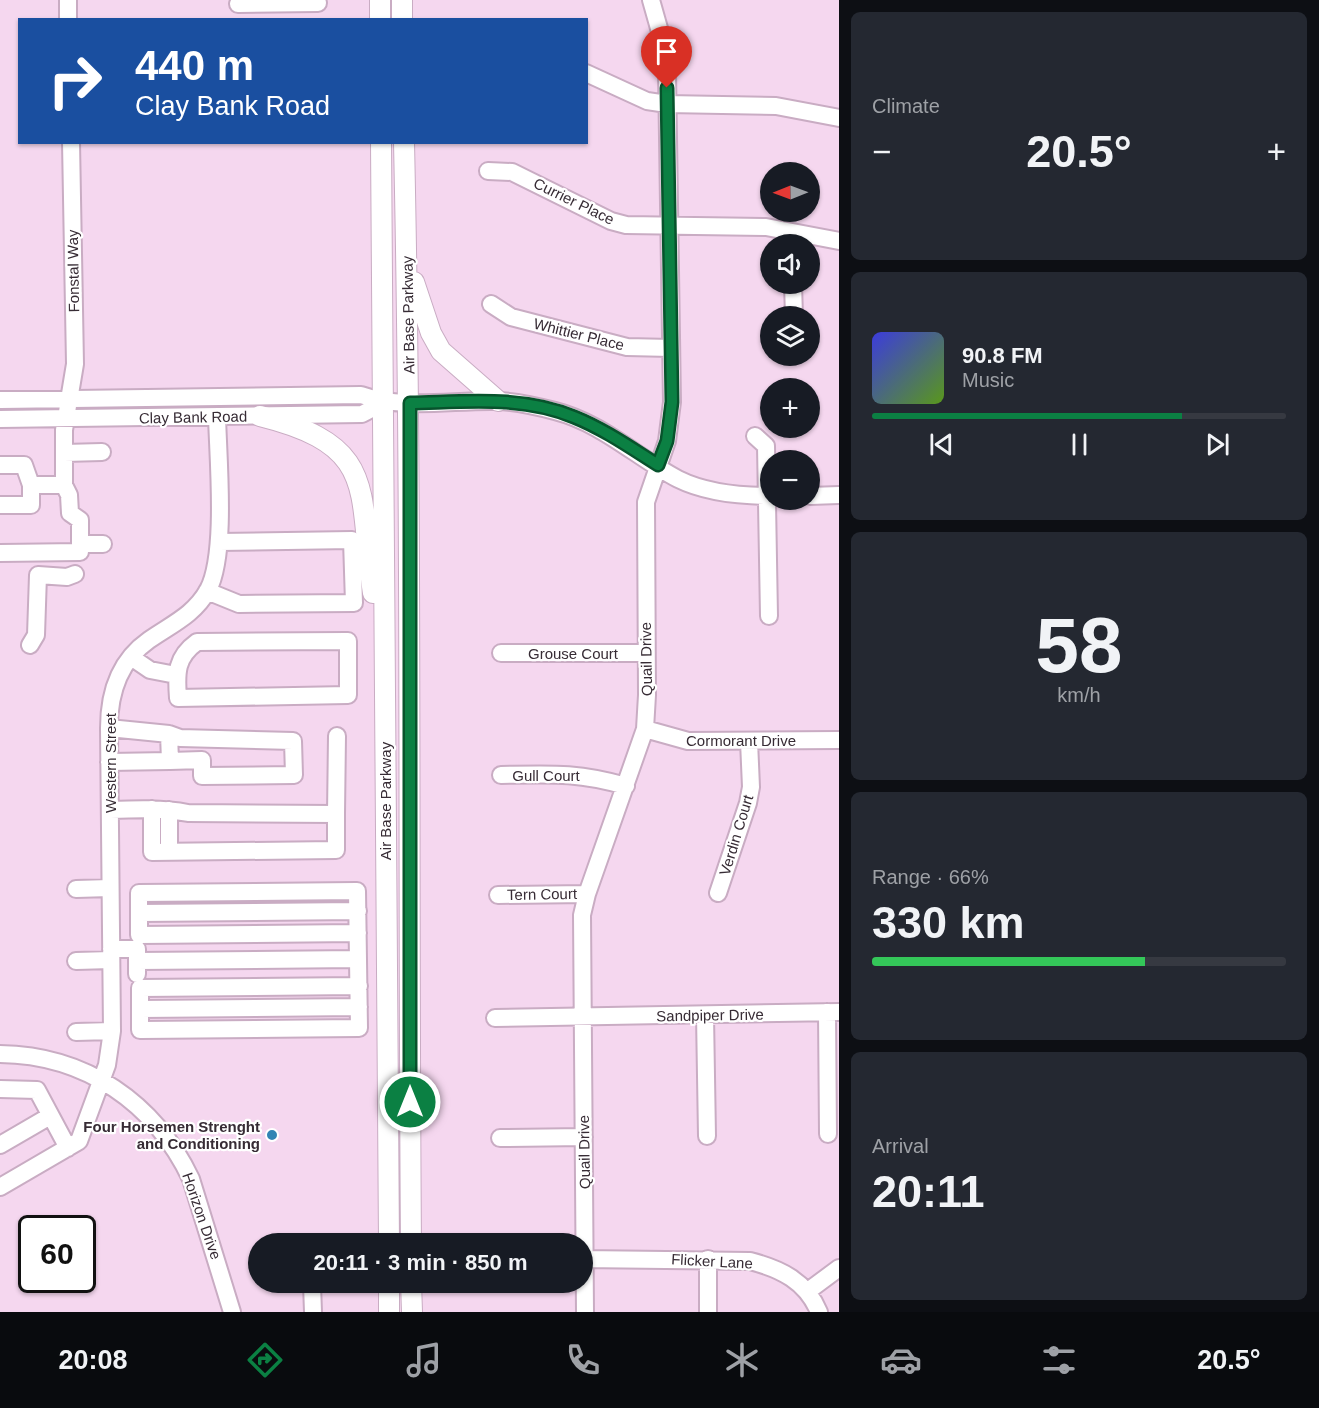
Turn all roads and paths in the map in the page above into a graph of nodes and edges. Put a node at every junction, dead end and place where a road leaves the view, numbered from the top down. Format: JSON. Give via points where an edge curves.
{"nodes":[{"id":1,"x":68,"y":0,"type":"edge"},
{"id":2,"x":380,"y":0,"type":"edge"},
{"id":3,"x":402,"y":0,"type":"edge"},
{"id":4,"x":651,"y":0,"type":"edge"},
{"id":5,"x":318,"y":3,"type":"dead end"},
{"id":6,"x":238,"y":8,"type":"edge"},
{"id":7,"x":68,"y":18,"type":"edge"},
{"id":8,"x":380,"y":18,"type":"edge"},
{"id":9,"x":402,"y":18,"type":"edge"},
{"id":10,"x":588,"y":74,"type":"edge"},
{"id":11,"x":667,"y":104,"type":"junction"},
{"id":12,"x":839,"y":118,"type":"edge"},
{"id":13,"x":71,"y":144,"type":"edge"},
{"id":14,"x":381,"y":144,"type":"edge"},
{"id":15,"x":404,"y":144,"type":"edge"},
{"id":16,"x":488,"y":171,"type":"dead end"},
{"id":17,"x":669,"y":226,"type":"junction"},
{"id":18,"x":778,"y":234,"type":"edge"},
{"id":19,"x":820,"y":240,"type":"edge"},
{"id":20,"x":839,"y":241,"type":"edge"},
{"id":21,"x":406,"y":261,"type":"junction"},
{"id":22,"x":491,"y":304,"type":"dead end"},
{"id":23,"x":671,"y":348,"type":"junction"},
{"id":24,"x":70,"y":399,"type":"junction"},
{"id":25,"x":0,"y":400,"type":"edge"},
{"id":26,"x":498,"y":401,"type":"junction"},
{"id":27,"x":383,"y":403,"type":"junction"},
{"id":28,"x":410,"y":403,"type":"junction"},
{"id":29,"x":217,"y":416,"type":"junction"},
{"id":30,"x":260,"y":416,"type":"junction"},
{"id":31,"x":66,"y":418,"type":"junction"},
{"id":32,"x":0,"y":420,"type":"edge"},
{"id":33,"x":755,"y":436,"type":"dead end"},
{"id":34,"x":766,"y":450,"type":"edge"},
{"id":35,"x":102,"y":452,"type":"dead end"},
{"id":36,"x":64,"y":453,"type":"junction"},
{"id":37,"x":0,"y":465,"type":"edge"},
{"id":38,"x":658,"y":465,"type":"junction"},
{"id":39,"x":31,"y":485,"type":"junction"},
{"id":40,"x":64,"y":485,"type":"junction"},
{"id":41,"x":760,"y":495,"type":"edge"},
{"id":42,"x":839,"y":495,"type":"edge"},
{"id":43,"x":820,"y":496,"type":"edge"},
{"id":44,"x":0,"y":505,"type":"edge"},
{"id":45,"x":769,"y":510,"type":"edge"},
{"id":46,"x":219,"y":542,"type":"junction"},
{"id":47,"x":81,"y":544,"type":"junction"},
{"id":48,"x":103,"y":544,"type":"dead end"},
{"id":49,"x":0,"y":553,"type":"edge"},
{"id":50,"x":75,"y":574,"type":"dead end"},
{"id":51,"x":207,"y":591,"type":"junction"},
{"id":52,"x":769,"y":616,"type":"dead end"},
{"id":53,"x":30,"y":645,"type":"dead end"},
{"id":54,"x":501,"y":653,"type":"dead end"},
{"id":55,"x":645,"y":653,"type":"junction"},
{"id":56,"x":131,"y":657,"type":"junction"},
{"id":57,"x":384,"y":658,"type":"junction"},
{"id":58,"x":176,"y":675,"type":"junction"},
{"id":59,"x":109,"y":728,"type":"junction"},
{"id":60,"x":645,"y":729,"type":"junction"},
{"id":61,"x":169,"y":734,"type":"junction"},
{"id":62,"x":337,"y":736,"type":"dead end"},
{"id":63,"x":201,"y":738,"type":"junction"},
{"id":64,"x":839,"y":740,"type":"edge"},
{"id":65,"x":749,"y":741,"type":"junction"},
{"id":66,"x":202,"y":760,"type":"junction"},
{"id":67,"x":170,"y":761,"type":"junction"},
{"id":68,"x":109,"y":762,"type":"junction"},
{"id":69,"x":501,"y":775,"type":"dead end"},
{"id":70,"x":626,"y":786,"type":"junction"},
{"id":71,"x":160,"y":809,"type":"junction"},
{"id":72,"x":110,"y":810,"type":"junction"},
{"id":73,"x":336,"y":814,"type":"junction"},
{"id":74,"x":110,"y":888,"type":"junction"},
{"id":75,"x":76,"y":889,"type":"dead end"},
{"id":76,"x":718,"y":893,"type":"dead end"},
{"id":77,"x":587,"y":894,"type":"junction"},
{"id":78,"x":498,"y":895,"type":"dead end"},
{"id":79,"x":358,"y":933,"type":"junction"},
{"id":80,"x":111,"y":954,"type":"junction"},
{"id":81,"x":358,"y":959,"type":"junction"},
{"id":82,"x":76,"y":961,"type":"dead end"},
{"id":83,"x":358,"y":986,"type":"junction"},
{"id":84,"x":833,"y":1012,"type":"edge"},
{"id":85,"x":705,"y":1015,"type":"junction"},
{"id":86,"x":582,"y":1017,"type":"junction"},
{"id":87,"x":495,"y":1018,"type":"dead end"},
{"id":88,"x":112,"y":1031,"type":"junction"},
{"id":89,"x":76,"y":1032,"type":"dead end"},
{"id":90,"x":0,"y":1054,"type":"edge"},
{"id":91,"x":101,"y":1079,"type":"junction"},
{"id":92,"x":3,"y":1091,"type":"edge"},
{"id":93,"x":50,"y":1116,"type":"junction"},
{"id":94,"x":828,"y":1134,"type":"dead end"},
{"id":95,"x":707,"y":1136,"type":"dead end"},
{"id":96,"x":584,"y":1137,"type":"junction"},
{"id":97,"x":500,"y":1138,"type":"dead end"},
{"id":98,"x":0,"y":1145,"type":"edge"},
{"id":99,"x":68,"y":1148,"type":"junction"},
{"id":100,"x":0,"y":1187,"type":"edge"},
{"id":101,"x":389,"y":1233,"type":"edge"},
{"id":102,"x":411,"y":1233,"type":"edge"},
{"id":103,"x":583,"y":1233,"type":"edge"},
{"id":104,"x":593,"y":1259,"type":"edge"},
{"id":105,"x":708,"y":1259,"type":"junction"},
{"id":106,"x":839,"y":1268,"type":"edge"},
{"id":107,"x":808,"y":1292,"type":"junction"},
{"id":108,"x":312,"y":1293,"type":"edge"},
{"id":109,"x":389,"y":1293,"type":"edge"},
{"id":110,"x":411,"y":1293,"type":"edge"},
{"id":111,"x":584,"y":1293,"type":"edge"},
{"id":112,"x":232,"y":1312,"type":"edge"},
{"id":113,"x":313,"y":1312,"type":"edge"},
{"id":114,"x":389,"y":1312,"type":"edge"},
{"id":115,"x":412,"y":1312,"type":"edge"},
{"id":116,"x":585,"y":1312,"type":"edge"},
{"id":117,"x":708,"y":1312,"type":"edge"},
{"id":118,"x":819,"y":1312,"type":"edge"}],
"edges":[{"from":1,"to":7,"type":"street"},
{"from":2,"to":8,"type":"main road"},
{"from":3,"to":9,"type":"main road"},
{"from":4,"to":11,"type":"street","name":"Quail Drive","via":[[663,46]]},
{"from":5,"to":6,"type":"street"},
{"from":10,"to":11,"type":"street","via":[[627,94]]},
{"from":11,"to":12,"type":"street","via":[[776,106]]},
{"from":11,"to":17,"type":"street","name":"Quail Drive"},
{"from":13,"to":24,"type":"street","name":"Fonstal Way","via":[[75,364]]},
{"from":14,"to":27,"type":"main road","name":"Air Base Parkway"},
{"from":15,"to":21,"type":"main road","name":"Air Base Parkway"},
{"from":16,"to":17,"type":"street","name":"Currier Place","via":[[512,172],[611,221],[644,227]]},
{"from":17,"to":18,"type":"street","name":"Currier Place","via":[[743,226]]},
{"from":17,"to":23,"type":"street","name":"Quail Drive"},
{"from":19,"to":20,"type":"street","name":"Currier Place"},
{"from":21,"to":26,"type":"main road","via":[[435,342],[448,359]]},
{"from":21,"to":28,"type":"main road","name":"Air Base Parkway"},
{"from":22,"to":23,"type":"street","name":"Whittier Place","via":[[511,317],[627,347]]},
{"from":23,"to":38,"type":"street","name":"Quail Drive","via":[[671,420]]},
{"from":24,"to":25,"type":"street","name":"Clay Bank Road"},
{"from":24,"to":27,"type":"street","name":"Clay Bank Road","via":[[361,395]]},
{"from":24,"to":31,"type":"street","name":"Fonstal Way"},
{"from":26,"to":28,"type":"street","name":"Clay Bank Road"},
{"from":26,"to":38,"type":"street","name":"Clay Bank Road","via":[[573,416]]},
{"from":27,"to":28,"type":"street","name":"Clay Bank Road"},
{"from":27,"to":30,"type":"street","name":"Clay Bank Road","via":[[362,414]]},
{"from":27,"to":57,"type":"main road","name":"Air Base Parkway"},
{"from":28,"to":102,"type":"main road","name":"Air Base Parkway"},
{"from":29,"to":30,"type":"street","name":"Clay Bank Road"},
{"from":29,"to":31,"type":"street","name":"Clay Bank Road"},
{"from":29,"to":46,"type":"street","name":"Western Street"},
{"from":30,"to":57,"type":"main road","via":[[291,423],[323,437],[356,475],[364,507]]},
{"from":31,"to":32,"type":"street","name":"Clay Bank Road"},
{"from":31,"to":36,"type":"street","name":"Fonstal Way"},
{"from":33,"to":34,"type":"street","via":[[761,438]]},
{"from":35,"to":36,"type":"street"},
{"from":36,"to":40,"type":"street","name":"Fonstal Way"},
{"from":37,"to":39,"type":"street","via":[[24,465]]},
{"from":38,"to":41,"type":"street","name":"Clay Bank Road","via":[[678,479],[708,490]]},
{"from":38,"to":55,"type":"street","name":"Quail Drive","via":[[646,502]]},
{"from":39,"to":40,"type":"street"},
{"from":39,"to":44,"type":"street","via":[[31,505]]},
{"from":40,"to":47,"type":"street","name":"Fonstal Way","via":[[70,513],[80,520]]},
{"from":42,"to":43,"type":"street"},
{"from":45,"to":52,"type":"street"},
{"from":46,"to":51,"type":"street","name":"Western Street","via":[[216,568]]},
{"from":46,"to":51,"type":"street","via":[[352,540],[354,603],[239,604]]},
{"from":47,"to":48,"type":"street"},
{"from":47,"to":49,"type":"street","via":[[80,552]]},
{"from":50,"to":53,"type":"street","via":[[38,575],[36,635]]},
{"from":51,"to":56,"type":"street","name":"Western Street","via":[[188,615],[149,640]]},
{"from":54,"to":55,"type":"street","name":"Grouse Court"},
{"from":55,"to":60,"type":"street","name":"Quail Drive"},
{"from":56,"to":58,"type":"street","via":[[150,670]]},
{"from":56,"to":59,"type":"street","name":"Western Street","via":[[111,698]]},
{"from":57,"to":101,"type":"main road","name":"Air Base Parkway"},
{"from":58,"to":58,"type":"street","via":[[177,698],[348,695],[348,641],[197,642],[179,660]]},
{"from":59,"to":61,"type":"street"},
{"from":59,"to":68,"type":"street","name":"Western Street"},
{"from":60,"to":65,"type":"street","name":"Cormorant Drive","via":[[688,741]]},
{"from":60,"to":70,"type":"street","name":"Quail Drive"},
{"from":61,"to":63,"type":"street"},
{"from":61,"to":67,"type":"street"},
{"from":62,"to":73,"type":"street"},
{"from":63,"to":66,"type":"street"},
{"from":63,"to":66,"type":"street","via":[[293,741],[294,776],[202,776]]},
{"from":64,"to":65,"type":"street","name":"Cormorant Drive"},
{"from":65,"to":76,"type":"street","name":"Verdin Court","via":[[748,803]]},
{"from":66,"to":67,"type":"street"},
{"from":67,"to":68,"type":"street"},
{"from":68,"to":72,"type":"street","name":"Western Street"},
{"from":69,"to":70,"type":"street","name":"Gull Court","via":[[572,773]]},
{"from":70,"to":77,"type":"street","name":"Quail Drive"},
{"from":71,"to":72,"type":"street"},
{"from":71,"to":73,"type":"street","via":[[188,813]]},
{"from":71,"to":73,"type":"street","via":[[152,852],[336,850]]},
{"from":72,"to":74,"type":"street","name":"Western Street"},
{"from":74,"to":75,"type":"street"},
{"from":74,"to":80,"type":"street","name":"Western Street"},
{"from":77,"to":78,"type":"street","name":"Tern Court"},
{"from":77,"to":86,"type":"street","name":"Quail Drive","via":[[580,934]]},
{"from":79,"to":79,"type":"street","via":[[358,911],[139,913],[140,935]]},
{"from":79,"to":81,"type":"street"},
{"from":80,"to":81,"type":"street","via":[[137,949],[137,968]]},
{"from":80,"to":82,"type":"street"},
{"from":80,"to":88,"type":"street","name":"Western Street"},
{"from":81,"to":83,"type":"street"},
{"from":83,"to":83,"type":"street","via":[[140,988],[140,1009],[359,1007]]},
{"from":84,"to":85,"type":"street","name":"Sandpiper Drive"},
{"from":84,"to":94,"type":"street"},
{"from":85,"to":86,"type":"street","name":"Sandpiper Drive"},
{"from":85,"to":95,"type":"street"},
{"from":86,"to":87,"type":"street","name":"Sandpiper Drive"},
{"from":86,"to":96,"type":"street","name":"Quail Drive"},
{"from":88,"to":89,"type":"street"},
{"from":88,"to":91,"type":"street","name":"Western Street"},
{"from":90,"to":91,"type":"street","name":"Horizon Drive","via":[[59,1061]]},
{"from":91,"to":99,"type":"street","name":"Western Street","via":[[79,1141]]},
{"from":91,"to":112,"type":"street","name":"Horizon Drive","via":[[155,1122],[182,1159],[199,1199]]},
{"from":92,"to":93,"type":"street","via":[[37,1090]]},
{"from":93,"to":98,"type":"street"},
{"from":93,"to":99,"type":"street"},
{"from":96,"to":97,"type":"street"},
{"from":96,"to":103,"type":"street","name":"Quail Drive"},
{"from":99,"to":100,"type":"street"},
{"from":104,"to":105,"type":"street","name":"Flicker Lane"},
{"from":105,"to":107,"type":"street","name":"Flicker Lane","via":[[750,1261],[774,1267]]},
{"from":105,"to":117,"type":"street"},
{"from":106,"to":107,"type":"street"},
{"from":107,"to":118,"type":"street","name":"Flicker Lane"},
{"from":108,"to":113,"type":"street"},
{"from":109,"to":114,"type":"main road"},
{"from":110,"to":115,"type":"main road"},
{"from":111,"to":116,"type":"street","name":"Quail Drive"}]}
